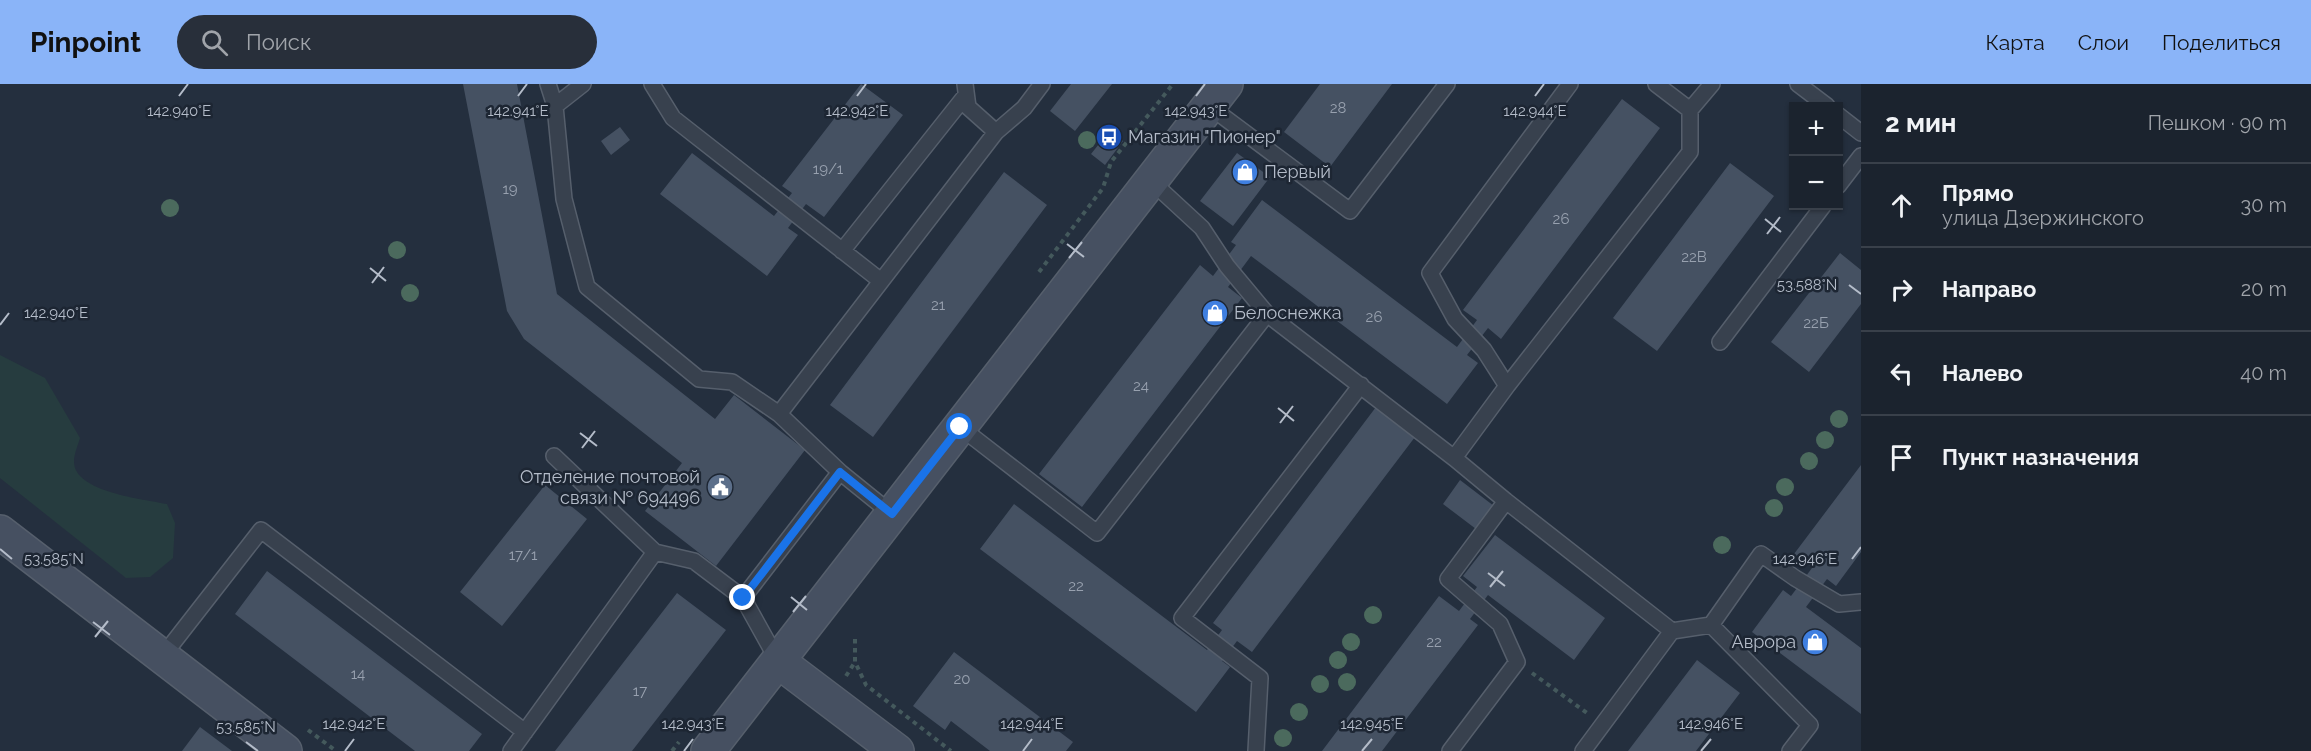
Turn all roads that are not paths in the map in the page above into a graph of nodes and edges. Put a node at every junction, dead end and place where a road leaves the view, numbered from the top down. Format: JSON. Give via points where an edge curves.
{"nodes":[{"id":1,"x":548,"y":84,"type":"edge"},
{"id":2,"x":583,"y":84,"type":"edge"},
{"id":3,"x":652,"y":84,"type":"edge"},
{"id":4,"x":1042,"y":84,"type":"edge"},
{"id":5,"x":1447,"y":84,"type":"edge"},
{"id":6,"x":1570,"y":84,"type":"edge"},
{"id":7,"x":1656,"y":84,"type":"edge"},
{"id":8,"x":1712,"y":84,"type":"edge"},
{"id":9,"x":1798,"y":84,"type":"edge"},
{"id":10,"x":965,"y":89,"type":"edge"},
{"id":11,"x":1217,"y":95,"type":"edge"},
{"id":12,"x":1822,"y":102,"type":"edge"},
{"id":13,"x":555,"y":106,"type":"junction"},
{"id":14,"x":1690,"y":110,"type":"junction"},
{"id":15,"x":1843,"y":119,"type":"edge"},
{"id":16,"x":996,"y":132,"type":"junction"},
{"id":17,"x":1861,"y":133,"type":"edge"},
{"id":18,"x":1861,"y":156,"type":"edge"},
{"id":19,"x":1150,"y":181,"type":"junction"},
{"id":20,"x":1843,"y":181,"type":"edge"},
{"id":21,"x":1821,"y":210,"type":"edge"},
{"id":22,"x":842,"y":251,"type":"junction"},
{"id":23,"x":881,"y":281,"type":"junction"},
{"id":24,"x":1267,"y":314,"type":"junction"},
{"id":25,"x":1720,"y":342,"type":"dead end"},
{"id":26,"x":1361,"y":385,"type":"junction"},
{"id":27,"x":1507,"y":386,"type":"junction"},
{"id":28,"x":779,"y":414,"type":"junction"},
{"id":29,"x":960,"y":427,"type":"junction"},
{"id":30,"x":554,"y":456,"type":"dead end"},
{"id":31,"x":1454,"y":458,"type":"junction"},
{"id":32,"x":840,"y":472,"type":"junction"},
{"id":33,"x":1506,"y":501,"type":"junction"},
{"id":34,"x":892,"y":514,"type":"junction"},
{"id":35,"x":0,"y":532,"type":"edge"},
{"id":36,"x":655,"y":552,"type":"junction"},
{"id":37,"x":743,"y":598,"type":"junction"},
{"id":38,"x":1861,"y":602,"type":"edge"},
{"id":39,"x":1711,"y":626,"type":"junction"},
{"id":40,"x":1672,"y":631,"type":"junction"},
{"id":41,"x":162,"y":657,"type":"junction"},
{"id":42,"x":778,"y":661,"type":"junction"},
{"id":43,"x":525,"y":732,"type":"junction"},
{"id":44,"x":285,"y":751,"type":"edge"},
{"id":45,"x":511,"y":751,"type":"edge"},
{"id":46,"x":708,"y":751,"type":"edge"},
{"id":47,"x":897,"y":751,"type":"edge"},
{"id":48,"x":1256,"y":751,"type":"edge"},
{"id":49,"x":1450,"y":751,"type":"edge"},
{"id":50,"x":1583,"y":751,"type":"edge"},
{"id":51,"x":1790,"y":751,"type":"edge"}],
"edges":[{"from":1,"to":13,"type":"lane"},
{"from":2,"to":13,"type":"lane"},
{"from":3,"to":22,"type":"lane","via":[[673,118]]},
{"from":4,"to":16,"type":"lane","via":[[1024,108]]},
{"from":5,"to":11,"type":"lane","via":[[1350,211]]},
{"from":6,"to":27,"type":"lane","via":[[1430,273],[1455,319],[1484,350]]},
{"from":7,"to":14,"type":"lane"},
{"from":8,"to":14,"type":"lane"},
{"from":9,"to":12,"type":"lane"},
{"from":10,"to":16,"type":"lane","via":[[968,107]]},
{"from":10,"to":22,"type":"lane"},
{"from":11,"to":19,"type":"street"},
{"from":13,"to":28,"type":"lane","via":[[564,198],[587,287],[699,379],[732,382]]},
{"from":14,"to":27,"type":"lane","via":[[1690,152]]},
{"from":15,"to":17,"type":"lane"},
{"from":16,"to":23,"type":"lane"},
{"from":18,"to":20,"type":"lane"},
{"from":19,"to":24,"type":"lane","via":[[1202,228]]},
{"from":19,"to":29,"type":"street"},
{"from":21,"to":25,"type":"lane"},
{"from":22,"to":23,"type":"lane"},
{"from":23,"to":28,"type":"lane"},
{"from":24,"to":26,"type":"lane"},
{"from":24,"to":29,"type":"lane","via":[[1097,534]]},
{"from":26,"to":31,"type":"lane"},
{"from":26,"to":48,"type":"lane","via":[[1182,618],[1260,678]]},
{"from":27,"to":31,"type":"lane"},
{"from":28,"to":32,"type":"lane"},
{"from":29,"to":34,"type":"street"},
{"from":30,"to":36,"type":"lane"},
{"from":31,"to":33,"type":"lane"},
{"from":32,"to":34,"type":"lane"},
{"from":32,"to":37,"type":"lane"},
{"from":33,"to":40,"type":"lane"},
{"from":33,"to":49,"type":"lane","via":[[1448,579],[1500,624],[1517,662]]},
{"from":34,"to":42,"type":"street"},
{"from":35,"to":41,"type":"street"},
{"from":36,"to":37,"type":"lane","via":[[694,561]]},
{"from":36,"to":43,"type":"lane"},
{"from":37,"to":42,"type":"lane"},
{"from":38,"to":39,"type":"lane","via":[[1839,604],[1761,554]]},
{"from":39,"to":40,"type":"lane"},
{"from":39,"to":51,"type":"lane","via":[[1810,725]]},
{"from":40,"to":50,"type":"lane"},
{"from":41,"to":43,"type":"lane","via":[[261,530]]},
{"from":41,"to":44,"type":"street"},
{"from":42,"to":46,"type":"street"},
{"from":42,"to":47,"type":"street"},
{"from":43,"to":45,"type":"lane"}]}
